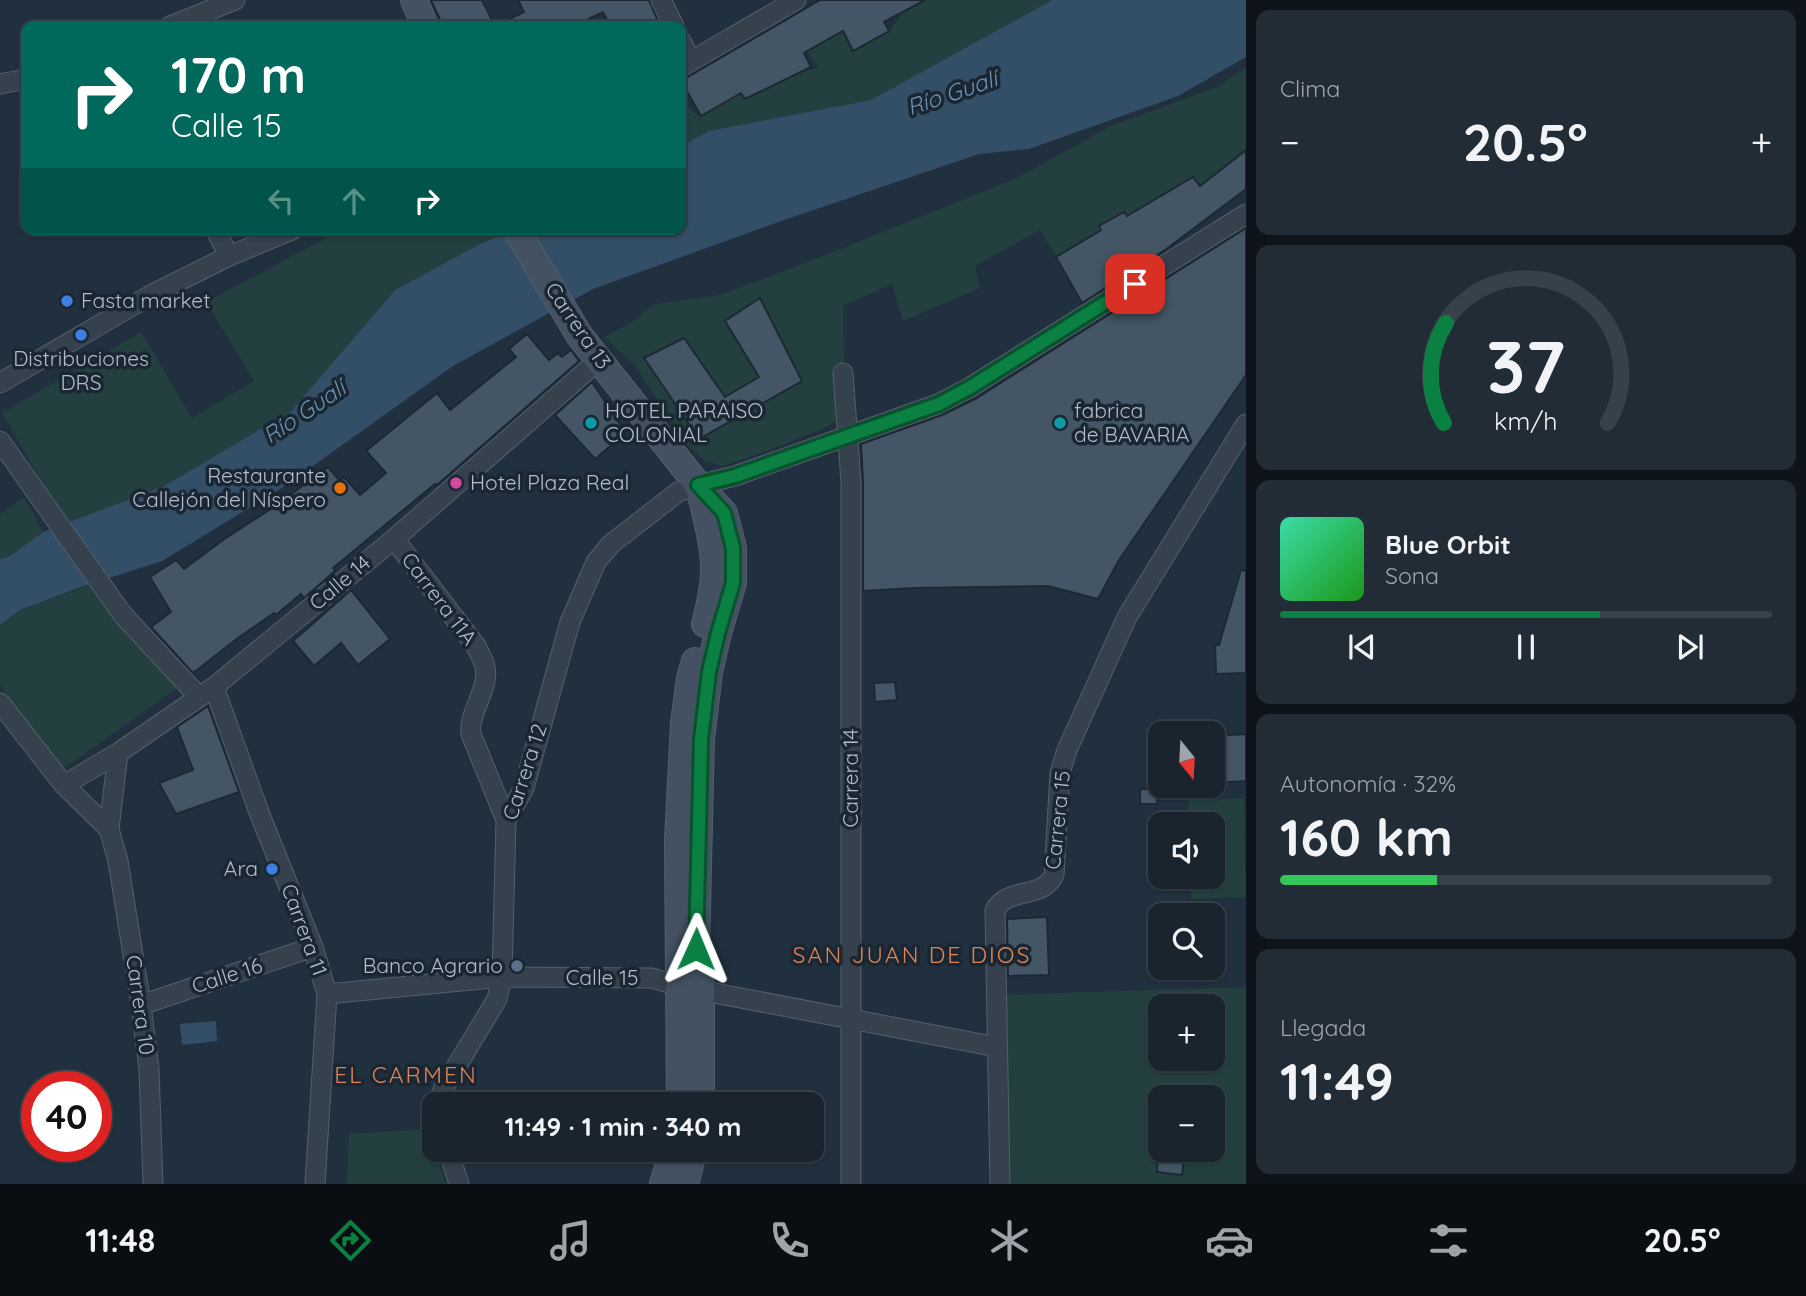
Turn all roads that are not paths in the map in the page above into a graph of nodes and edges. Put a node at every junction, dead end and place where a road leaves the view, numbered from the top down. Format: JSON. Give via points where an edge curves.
{"nodes":[{"id":1,"x":235,"y":0,"type":"edge"},
{"id":2,"x":414,"y":0,"type":"edge"},
{"id":3,"x":661,"y":0,"type":"edge"},
{"id":4,"x":796,"y":0,"type":"edge"},
{"id":5,"x":182,"y":21,"type":"edge"},
{"id":6,"x":423,"y":21,"type":"edge"},
{"id":7,"x":672,"y":21,"type":"edge"},
{"id":8,"x":686,"y":64,"type":"edge"},
{"id":9,"x":21,"y":80,"type":"edge"},
{"id":10,"x":0,"y":84,"type":"edge"},
{"id":11,"x":1246,"y":214,"type":"edge"},
{"id":12,"x":218,"y":235,"type":"edge"},
{"id":13,"x":280,"y":235,"type":"edge"},
{"id":14,"x":520,"y":235,"type":"edge"},
{"id":15,"x":229,"y":256,"type":"junction"},
{"id":16,"x":599,"y":360,"type":"junction"},
{"id":17,"x":843,"y":373,"type":"dead end"},
{"id":18,"x":0,"y":383,"type":"edge"},
{"id":19,"x":1246,"y":425,"type":"edge"},
{"id":20,"x":848,"y":435,"type":"junction"},
{"id":21,"x":0,"y":441,"type":"edge"},
{"id":22,"x":698,"y":485,"type":"junction"},
{"id":23,"x":394,"y":539,"type":"junction"},
{"id":24,"x":207,"y":692,"type":"junction"},
{"id":25,"x":0,"y":703,"type":"edge"},
{"id":26,"x":117,"y":753,"type":"junction"},
{"id":27,"x":64,"y":785,"type":"junction"},
{"id":28,"x":506,"y":820,"type":"junction"},
{"id":29,"x":110,"y":829,"type":"junction"},
{"id":30,"x":313,"y":947,"type":"junction"},
{"id":31,"x":502,"y":977,"type":"junction"},
{"id":32,"x":690,"y":988,"type":"junction"},
{"id":33,"x":327,"y":994,"type":"junction"},
{"id":34,"x":141,"y":1005,"type":"junction"},
{"id":35,"x":851,"y":1018,"type":"junction"},
{"id":36,"x":998,"y":1047,"type":"junction"},
{"id":37,"x":442,"y":1092,"type":"edge"},
{"id":38,"x":681,"y":1092,"type":"edge"},
{"id":39,"x":700,"y":1092,"type":"edge"},
{"id":40,"x":452,"y":1162,"type":"edge"},
{"id":41,"x":669,"y":1162,"type":"edge"},
{"id":42,"x":691,"y":1162,"type":"edge"},
{"id":43,"x":153,"y":1184,"type":"edge"},
{"id":44,"x":315,"y":1184,"type":"edge"},
{"id":45,"x":458,"y":1184,"type":"edge"},
{"id":46,"x":663,"y":1184,"type":"edge"},
{"id":47,"x":685,"y":1184,"type":"edge"},
{"id":48,"x":851,"y":1184,"type":"edge"},
{"id":49,"x":1000,"y":1184,"type":"edge"}],
"edges":[{"from":1,"to":5,"type":"street"},
{"from":2,"to":6,"type":"street"},
{"from":3,"to":7,"type":"street"},
{"from":4,"to":8,"type":"street"},
{"from":9,"to":10,"type":"street"},
{"from":11,"to":20,"type":"street","via":[[969,388],[939,404]]},
{"from":12,"to":15,"type":"street"},
{"from":13,"to":15,"type":"street"},
{"from":14,"to":16,"type":"street","name":"Carrera 13"},
{"from":15,"to":18,"type":"street","via":[[149,296]]},
{"from":16,"to":22,"type":"street","name":"Carrera 13"},
{"from":16,"to":23,"type":"street","name":"Calle 14"},
{"from":17,"to":20,"type":"street","name":"Carrera 14"},
{"from":19,"to":36,"type":"street","name":"Carrera 15","via":[[1127,617],[1067,750],[1060,774],[1052,880],[1003,900],[995,911]]},
{"from":20,"to":22,"type":"street"},
{"from":20,"to":35,"type":"street","name":"Carrera 14"},
{"from":21,"to":24,"type":"street","name":"Carrera 11","via":[[123,615]]},
{"from":22,"to":28,"type":"street","name":"Carrera 12","via":[[678,492],[611,544],[596,562],[570,622],[524,788]]},
{"from":22,"to":32,"type":"street","name":"Carrera 13","via":[[715,565],[684,723],[678,840]]},
{"from":23,"to":24,"type":"street","name":"Calle 14"},
{"from":23,"to":28,"type":"street","name":"Carrera 11A","via":[[483,659],[486,677],[471,734]]},
{"from":24,"to":26,"type":"street","name":"Calle 14"},
{"from":24,"to":30,"type":"street","name":"Carrera 11"},
{"from":25,"to":27,"type":"street"},
{"from":26,"to":27,"type":"street","name":"Calle 14"},
{"from":26,"to":29,"type":"street","name":"Carrera 10"},
{"from":27,"to":29,"type":"street"},
{"from":28,"to":31,"type":"street","name":"Carrera 12"},
{"from":29,"to":34,"type":"street","name":"Carrera 10"},
{"from":30,"to":33,"type":"street","name":"Carrera 11"},
{"from":30,"to":34,"type":"street","name":"Calle 16"},
{"from":31,"to":32,"type":"street","name":"Calle 15","via":[[652,978]]},
{"from":31,"to":33,"type":"street","name":"Calle 15"},
{"from":31,"to":37,"type":"street","name":"Carrera 12","via":[[497,999]]},
{"from":32,"to":35,"type":"street","name":"Calle 15"},
{"from":32,"to":38,"type":"street","name":"Carrera 13"},
{"from":32,"to":39,"type":"street","name":"Carrera 13"},
{"from":33,"to":44,"type":"street","name":"Carrera 11"},
{"from":34,"to":43,"type":"street","name":"Carrera 10","via":[[149,1069]]},
{"from":35,"to":36,"type":"street","name":"Calle 15"},
{"from":35,"to":48,"type":"street","name":"Carrera 14"},
{"from":36,"to":49,"type":"street","name":"Carrera 15"},
{"from":40,"to":45,"type":"street"},
{"from":41,"to":46,"type":"street"},
{"from":42,"to":47,"type":"street"}]}
